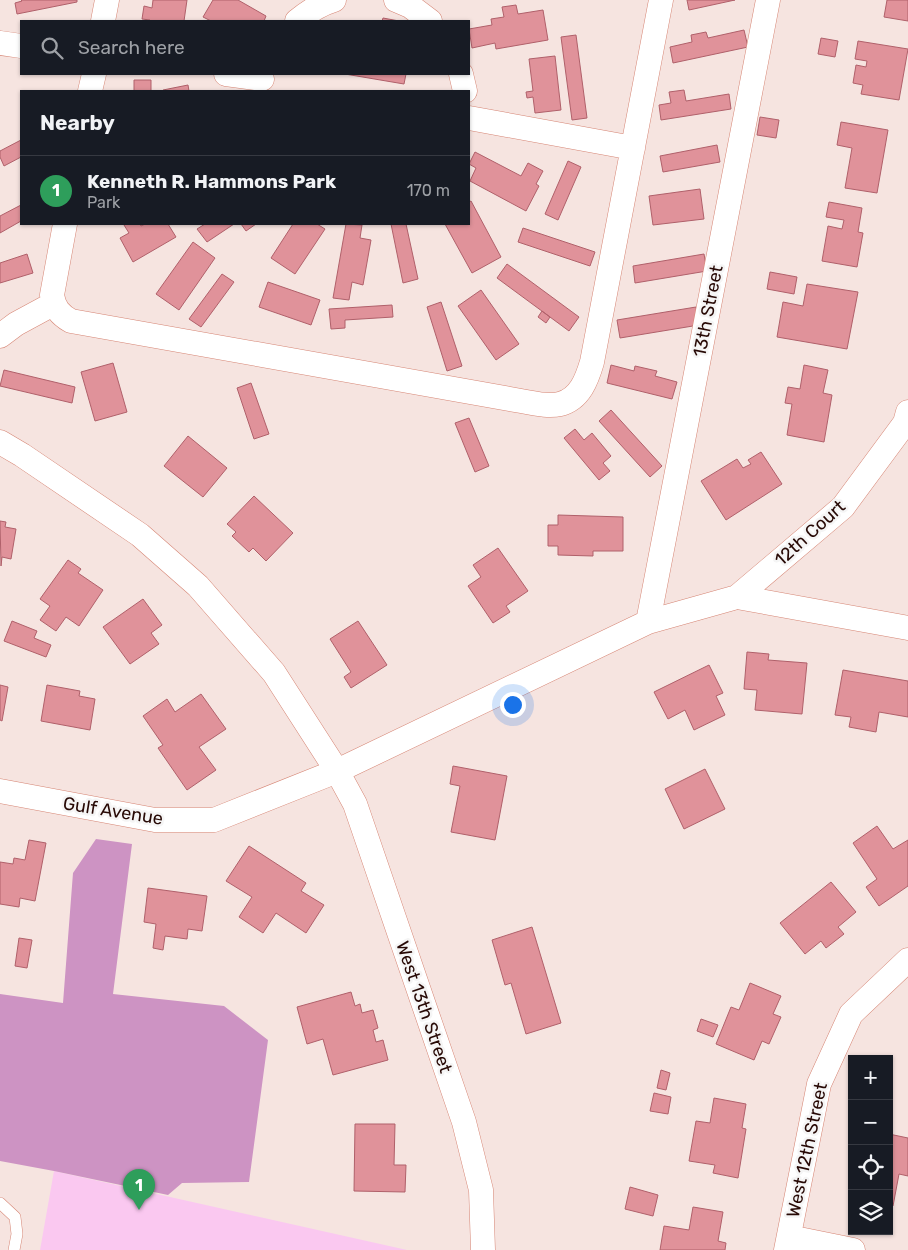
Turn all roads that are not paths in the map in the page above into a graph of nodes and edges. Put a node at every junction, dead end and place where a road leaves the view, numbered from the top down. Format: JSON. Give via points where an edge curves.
{"nodes":[{"id":1,"x":107,"y":0,"type":"edge"},
{"id":2,"x":334,"y":0,"type":"edge"},
{"id":3,"x":396,"y":0,"type":"edge"},
{"id":4,"x":660,"y":0,"type":"edge"},
{"id":5,"x":768,"y":0,"type":"edge"},
{"id":6,"x":104,"y":20,"type":"edge"},
{"id":7,"x":298,"y":20,"type":"edge"},
{"id":8,"x":429,"y":20,"type":"edge"},
{"id":9,"x":0,"y":43,"type":"edge"},
{"id":10,"x":20,"y":46,"type":"edge"},
{"id":11,"x":94,"y":75,"type":"edge"},
{"id":12,"x":231,"y":75,"type":"edge"},
{"id":13,"x":461,"y":75,"type":"edge"},
{"id":14,"x":263,"y":81,"type":"edge"},
{"id":15,"x":90,"y":90,"type":"edge"},
{"id":16,"x":465,"y":90,"type":"edge"},
{"id":17,"x":470,"y":118,"type":"edge"},
{"id":18,"x":633,"y":148,"type":"junction"},
{"id":19,"x":65,"y":225,"type":"edge"},
{"id":20,"x":54,"y":304,"type":"junction"},
{"id":21,"x":0,"y":336,"type":"edge"},
{"id":22,"x":908,"y":412,"type":"edge"},
{"id":23,"x":0,"y":442,"type":"edge"},
{"id":24,"x":737,"y":597,"type":"junction"},
{"id":25,"x":648,"y":622,"type":"junction"},
{"id":26,"x":908,"y":628,"type":"edge"},
{"id":27,"x":337,"y":771,"type":"junction"},
{"id":28,"x":0,"y":791,"type":"edge"},
{"id":29,"x":908,"y":960,"type":"edge"},
{"id":30,"x":0,"y":1203,"type":"edge"},
{"id":31,"x":787,"y":1243,"type":"edge"},
{"id":32,"x":14,"y":1250,"type":"edge"},
{"id":33,"x":483,"y":1250,"type":"edge"},
{"id":34,"x":853,"y":1250,"type":"edge"}],
"edges":[{"from":1,"to":6,"type":"street"},
{"from":2,"to":7,"type":"street"},
{"from":3,"to":8,"type":"street"},
{"from":4,"to":18,"type":"street"},
{"from":5,"to":25,"type":"street","name":"13th Street"},
{"from":9,"to":10,"type":"street"},
{"from":11,"to":15,"type":"street"},
{"from":12,"to":14,"type":"street"},
{"from":13,"to":16,"type":"street"},
{"from":17,"to":18,"type":"street"},
{"from":18,"to":20,"type":"street","via":[[592,362],[578,393],[560,404],[521,401],[78,322],[58,312]]},
{"from":19,"to":20,"type":"street","via":[[52,288]]},
{"from":20,"to":21,"type":"street"},
{"from":22,"to":24,"type":"street","name":"12th Court","via":[[904,423],[843,507]]},
{"from":23,"to":27,"type":"street","name":"West 13th Street","via":[[140,535],[198,586],[274,673]]},
{"from":24,"to":25,"type":"street","name":"Gulf Avenue"},
{"from":24,"to":26,"type":"street"},
{"from":25,"to":27,"type":"street","name":"Gulf Avenue"},
{"from":27,"to":28,"type":"street","name":"Gulf Avenue","via":[[214,820],[155,820]]},
{"from":27,"to":33,"type":"street","name":"West 13th Street","via":[[355,804],[464,1122],[481,1190]]},
{"from":29,"to":31,"type":"street","name":"West 12th Street","via":[[851,1014],[819,1084]]},
{"from":30,"to":32,"type":"lane","via":[[16,1217]]},
{"from":31,"to":34,"type":"street"}]}
